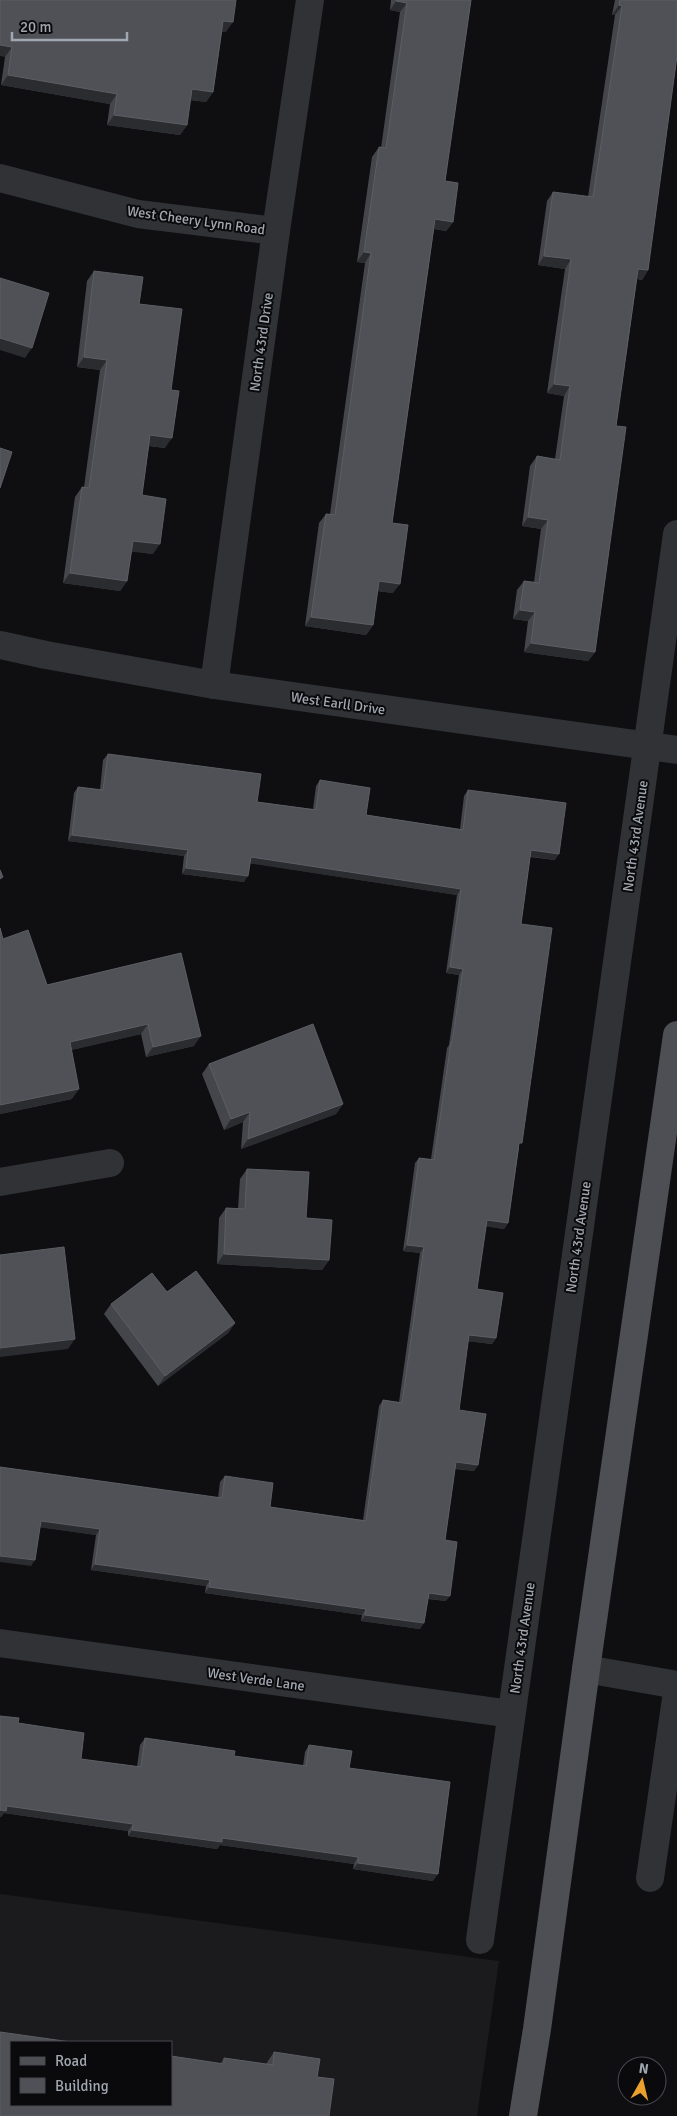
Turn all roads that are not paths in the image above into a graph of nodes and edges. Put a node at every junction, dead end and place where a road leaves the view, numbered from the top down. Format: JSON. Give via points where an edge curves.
{"nodes":[{"id":1,"x":310,"y":0,"type":"edge"},
{"id":2,"x":0,"y":178,"type":"edge"},
{"id":3,"x":276,"y":232,"type":"junction"},
{"id":4,"x":677,"y":534,"type":"edge"},
{"id":5,"x":0,"y":645,"type":"edge"},
{"id":6,"x":214,"y":685,"type":"junction"},
{"id":7,"x":647,"y":746,"type":"junction"},
{"id":8,"x":677,"y":750,"type":"edge"},
{"id":9,"x":677,"y":1035,"type":"edge"},
{"id":10,"x":110,"y":1162,"type":"dead end"},
{"id":11,"x":0,"y":1182,"type":"edge"},
{"id":12,"x":0,"y":1643,"type":"edge"},
{"id":13,"x":586,"y":1670,"type":"junction"},
{"id":14,"x":677,"y":1685,"type":"edge"},
{"id":15,"x":677,"y":1692,"type":"edge"},
{"id":16,"x":511,"y":1714,"type":"junction"},
{"id":17,"x":650,"y":1878,"type":"dead end"},
{"id":18,"x":480,"y":1940,"type":"dead end"},
{"id":19,"x":523,"y":2116,"type":"edge"}],
"edges":[{"from":1,"to":3,"type":"street","name":"North 43rd Drive"},
{"from":2,"to":3,"type":"street","name":"West Cheery Lynn Road","via":[[138,214]]},
{"from":3,"to":6,"type":"street","name":"North 43rd Drive"},
{"from":4,"to":7,"type":"street","name":"North 43rd Avenue"},
{"from":5,"to":6,"type":"street","name":"West Earll Drive"},
{"from":6,"to":7,"type":"street","name":"West Earll Drive"},
{"from":7,"to":8,"type":"street","name":"West Earll Drive"},
{"from":7,"to":16,"type":"street","name":"North 43rd Avenue"},
{"from":9,"to":13,"type":"main road"},
{"from":10,"to":11,"type":"street"},
{"from":12,"to":16,"type":"street","name":"West Verde Lane"},
{"from":13,"to":14,"type":"street"},
{"from":13,"to":19,"type":"main road"},
{"from":15,"to":17,"type":"street"},
{"from":16,"to":18,"type":"street","name":"North 43rd Avenue"}]}
